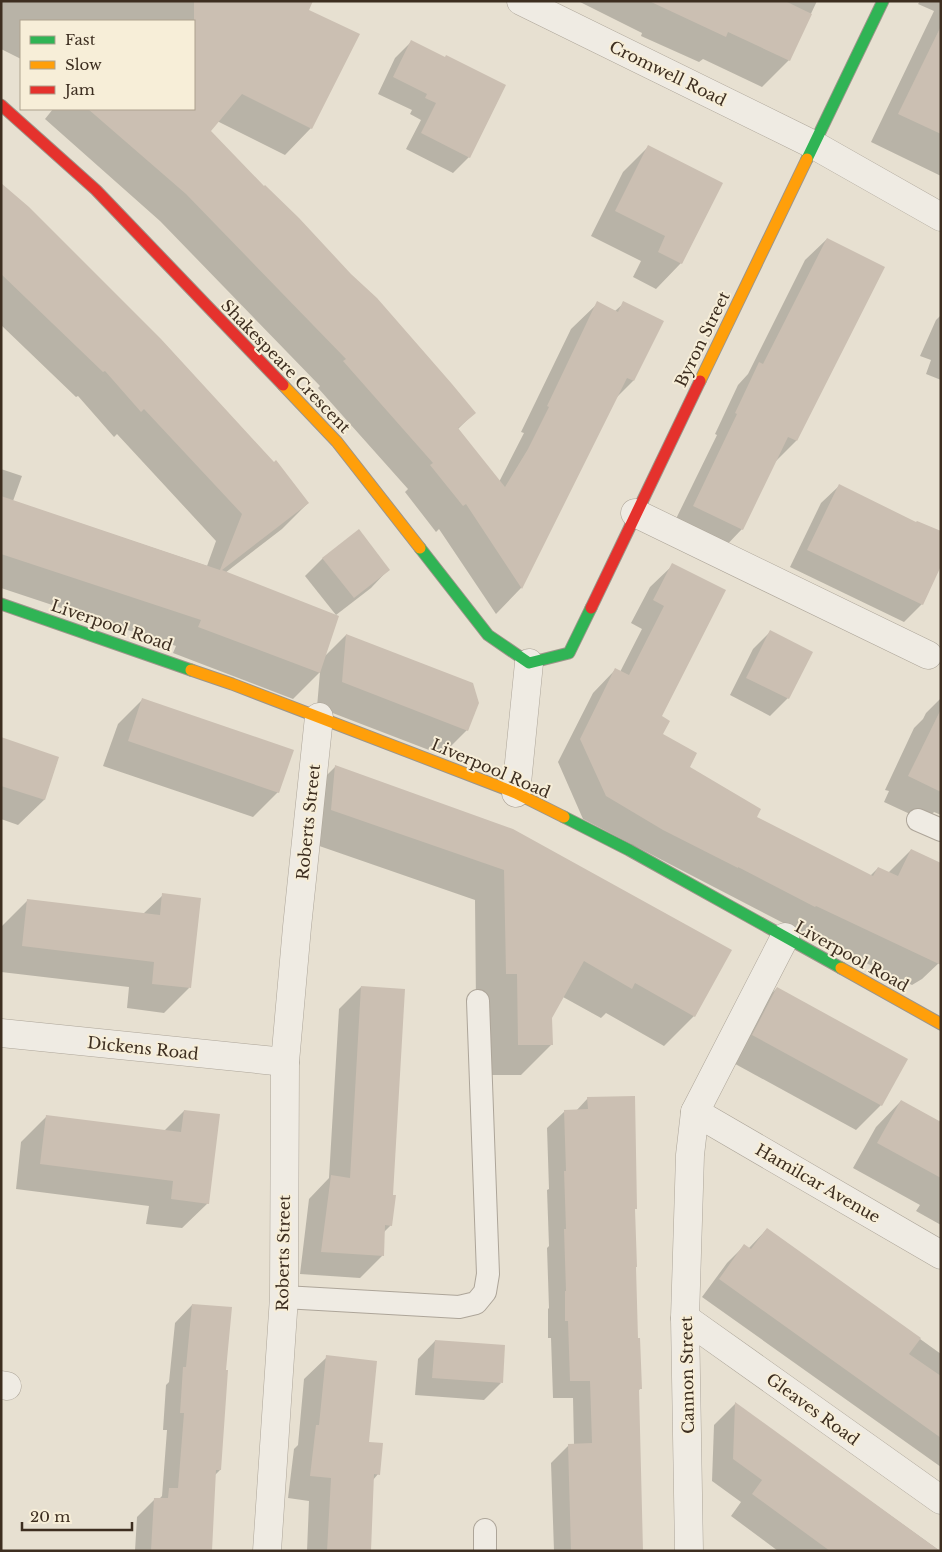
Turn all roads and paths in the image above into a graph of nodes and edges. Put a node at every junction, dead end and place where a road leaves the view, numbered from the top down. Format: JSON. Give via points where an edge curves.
{"nodes":[{"id":1,"x":521,"y":1,"type":"edge"},
{"id":2,"x":883,"y":1,"type":"edge"},
{"id":3,"x":1,"y":105,"type":"edge"},
{"id":4,"x":814,"y":145,"type":"junction"},
{"id":5,"x":941,"y":217,"type":"edge"},
{"id":6,"x":636,"y":513,"type":"junction"},
{"id":7,"x":1,"y":604,"type":"edge"},
{"id":8,"x":928,"y":655,"type":"dead end"},
{"id":9,"x":529,"y":663,"type":"junction"},
{"id":10,"x":319,"y":717,"type":"junction"},
{"id":11,"x":516,"y":793,"type":"junction"},
{"id":12,"x":918,"y":820,"type":"dead end"},
{"id":13,"x":941,"y":830,"type":"edge"},
{"id":14,"x":785,"y":937,"type":"junction"},
{"id":15,"x":478,"y":1001,"type":"dead end"},
{"id":16,"x":941,"y":1024,"type":"edge"},
{"id":17,"x":1,"y":1034,"type":"edge"},
{"id":18,"x":285,"y":1062,"type":"junction"},
{"id":19,"x":695,"y":1112,"type":"junction"},
{"id":20,"x":941,"y":1255,"type":"edge"},
{"id":21,"x":284,"y":1297,"type":"junction"},
{"id":22,"x":686,"y":1318,"type":"junction"},
{"id":23,"x":941,"y":1500,"type":"edge"},
{"id":24,"x":267,"y":1551,"type":"edge"},
{"id":25,"x":689,"y":1551,"type":"edge"}],
"edges":[{"from":1,"to":4,"type":"street","name":"Cromwell Road"},
{"from":2,"to":4,"type":"street","name":"Byron Street"},
{"from":3,"to":9,"type":"street","name":"Shakespeare Crescent","via":[[96,190],[337,442],[488,635]]},
{"from":4,"to":5,"type":"street","name":"Cromwell Road"},
{"from":4,"to":6,"type":"street","name":"Byron Street"},
{"from":6,"to":8,"type":"street"},
{"from":6,"to":9,"type":"street","name":"Byron Street","via":[[569,653]]},
{"from":7,"to":10,"type":"street","name":"Liverpool Road"},
{"from":9,"to":11,"type":"street"},
{"from":10,"to":11,"type":"street","name":"Liverpool Road"},
{"from":10,"to":18,"type":"street","name":"Roberts Street"},
{"from":11,"to":14,"type":"street","name":"Liverpool Road","via":[[629,850]]},
{"from":12,"to":13,"type":"lane"},
{"from":14,"to":16,"type":"street","name":"Liverpool Road"},
{"from":14,"to":19,"type":"street"},
{"from":15,"to":21,"type":"lane","via":[[488,1274],[485,1292],[476,1303],[459,1307]]},
{"from":17,"to":18,"type":"street","name":"Dickens Road"},
{"from":18,"to":21,"type":"street","name":"Roberts Street"},
{"from":19,"to":20,"type":"street","name":"Hamilcar Avenue"},
{"from":19,"to":22,"type":"street","name":"Cannon Street","via":[[690,1155]]},
{"from":21,"to":24,"type":"street","name":"Roberts Street"},
{"from":22,"to":23,"type":"street","name":"Gleaves Road"},
{"from":22,"to":25,"type":"street","name":"Cannon Street"}]}
